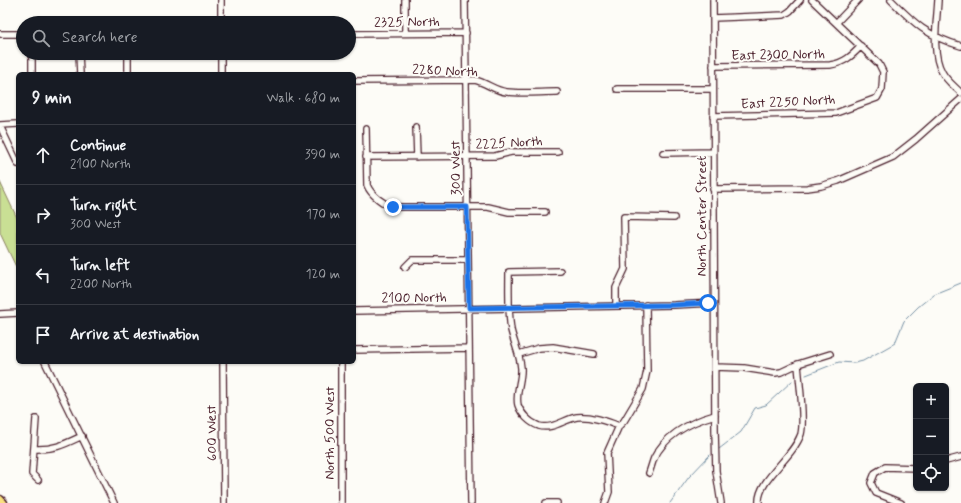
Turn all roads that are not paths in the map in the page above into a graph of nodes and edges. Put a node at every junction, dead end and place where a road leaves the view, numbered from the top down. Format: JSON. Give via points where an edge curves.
{"nodes":[{"id":1,"x":221,"y":0,"type":"edge"},
{"id":2,"x":405,"y":0,"type":"edge"},
{"id":3,"x":465,"y":0,"type":"edge"},
{"id":4,"x":713,"y":0,"type":"edge"},
{"id":5,"x":800,"y":0,"type":"edge"},
{"id":6,"x":812,"y":0,"type":"edge"},
{"id":7,"x":858,"y":0,"type":"edge"},
{"id":8,"x":891,"y":0,"type":"edge"},
{"id":9,"x":938,"y":0,"type":"edge"},
{"id":10,"x":221,"y":16,"type":"edge"},
{"id":11,"x":713,"y":18,"type":"junction"},
{"id":12,"x":836,"y":23,"type":"junction"},
{"id":13,"x":466,"y":33,"type":"junction"},
{"id":14,"x":0,"y":34,"type":"edge"},
{"id":15,"x":16,"y":34,"type":"edge"},
{"id":16,"x":356,"y":34,"type":"edge"},
{"id":17,"x":406,"y":34,"type":"junction"},
{"id":18,"x":936,"y":38,"type":"junction"},
{"id":19,"x":861,"y":46,"type":"junction"},
{"id":20,"x":961,"y":46,"type":"edge"},
{"id":21,"x":32,"y":60,"type":"edge"},
{"id":22,"x":79,"y":60,"type":"edge"},
{"id":23,"x":128,"y":60,"type":"edge"},
{"id":24,"x":221,"y":60,"type":"edge"},
{"id":25,"x":713,"y":66,"type":"junction"},
{"id":26,"x":32,"y":72,"type":"edge"},
{"id":27,"x":80,"y":72,"type":"edge"},
{"id":28,"x":128,"y":72,"type":"edge"},
{"id":29,"x":222,"y":72,"type":"edge"},
{"id":30,"x":465,"y":80,"type":"junction"},
{"id":31,"x":356,"y":81,"type":"edge"},
{"id":32,"x":617,"y":89,"type":"dead end"},
{"id":33,"x":713,"y":89,"type":"junction"},
{"id":34,"x":557,"y":92,"type":"dead end"},
{"id":35,"x":961,"y":93,"type":"edge"},
{"id":36,"x":961,"y":99,"type":"edge"},
{"id":37,"x":713,"y":116,"type":"junction"},
{"id":38,"x":16,"y":124,"type":"edge"},
{"id":39,"x":0,"y":125,"type":"edge"},
{"id":40,"x":416,"y":127,"type":"dead end"},
{"id":41,"x":366,"y":129,"type":"dead end"},
{"id":42,"x":558,"y":152,"type":"dead end"},
{"id":43,"x":713,"y":152,"type":"junction"},
{"id":44,"x":663,"y":153,"type":"dead end"},
{"id":45,"x":466,"y":156,"type":"junction"},
{"id":46,"x":366,"y":157,"type":"junction"},
{"id":47,"x":416,"y":157,"type":"junction"},
{"id":48,"x":16,"y":160,"type":"edge"},
{"id":49,"x":713,"y":189,"type":"junction"},
{"id":50,"x":467,"y":207,"type":"junction"},
{"id":51,"x":545,"y":212,"type":"dead end"},
{"id":52,"x":674,"y":218,"type":"dead end"},
{"id":53,"x":468,"y":260,"type":"junction"},
{"id":54,"x":405,"y":266,"type":"dead end"},
{"id":55,"x":560,"y":271,"type":"dead end"},
{"id":56,"x":714,"y":303,"type":"junction"},
{"id":57,"x":646,"y":305,"type":"junction"},
{"id":58,"x":616,"y":306,"type":"junction"},
{"id":59,"x":509,"y":307,"type":"junction"},
{"id":60,"x":469,"y":308,"type":"junction"},
{"id":61,"x":356,"y":311,"type":"edge"},
{"id":62,"x":16,"y":313,"type":"edge"},
{"id":63,"x":0,"y":314,"type":"edge"},
{"id":64,"x":469,"y":348,"type":"junction"},
{"id":65,"x":356,"y":350,"type":"edge"},
{"id":66,"x":519,"y":354,"type":"junction"},
{"id":67,"x":594,"y":354,"type":"dead end"},
{"id":68,"x":830,"y":354,"type":"dead end"},
{"id":69,"x":46,"y":364,"type":"edge"},
{"id":70,"x":223,"y":364,"type":"edge"},
{"id":71,"x":341,"y":364,"type":"edge"},
{"id":72,"x":798,"y":364,"type":"junction"},
{"id":73,"x":715,"y":367,"type":"junction"},
{"id":74,"x":715,"y":415,"type":"junction"},
{"id":75,"x":36,"y":419,"type":"dead end"},
{"id":76,"x":619,"y":426,"type":"junction"},
{"id":77,"x":82,"y":436,"type":"junction"},
{"id":78,"x":34,"y":449,"type":"junction"},
{"id":79,"x":961,"y":457,"type":"edge"},
{"id":80,"x":949,"y":461,"type":"edge"},
{"id":81,"x":913,"y":468,"type":"edge"},
{"id":82,"x":649,"y":473,"type":"dead end"},
{"id":83,"x":38,"y":480,"type":"dead end"},
{"id":84,"x":0,"y":500,"type":"edge"},
{"id":85,"x":3,"y":503,"type":"edge"},
{"id":86,"x":114,"y":503,"type":"edge"},
{"id":87,"x":224,"y":503,"type":"edge"},
{"id":88,"x":341,"y":503,"type":"edge"},
{"id":89,"x":471,"y":503,"type":"edge"},
{"id":90,"x":546,"y":503,"type":"edge"},
{"id":91,"x":557,"y":503,"type":"edge"},
{"id":92,"x":605,"y":503,"type":"edge"},
{"id":93,"x":721,"y":503,"type":"edge"},
{"id":94,"x":759,"y":503,"type":"edge"},
{"id":95,"x":901,"y":503,"type":"edge"}],
"edges":[{"from":1,"to":10,"type":"street"},
{"from":2,"to":17,"type":"street"},
{"from":3,"to":13,"type":"street","name":"300 West"},
{"from":4,"to":11,"type":"street","name":"North Center Street"},
{"from":5,"to":11,"type":"street","via":[[784,15]]},
{"from":6,"to":12,"type":"street"},
{"from":7,"to":12,"type":"street"},
{"from":8,"to":18,"type":"street","via":[[916,25]]},
{"from":9,"to":18,"type":"street"},
{"from":11,"to":25,"type":"street","name":"North Center Street"},
{"from":12,"to":19,"type":"street"},
{"from":13,"to":17,"type":"street","name":"2325 North"},
{"from":13,"to":30,"type":"street","name":"300 West"},
{"from":14,"to":15,"type":"street"},
{"from":16,"to":17,"type":"street","name":"2325 North"},
{"from":18,"to":20,"type":"street"},
{"from":18,"to":35,"type":"street","via":[[937,56],[942,72]]},
{"from":19,"to":25,"type":"street","name":"East 2300 North","via":[[844,61],[830,65]]},
{"from":19,"to":37,"type":"street","name":"East 2250 North","via":[[877,61],[883,72],[882,89],[877,98],[836,113]]},
{"from":21,"to":26,"type":"street"},
{"from":22,"to":27,"type":"street"},
{"from":23,"to":28,"type":"street"},
{"from":24,"to":29,"type":"street"},
{"from":25,"to":33,"type":"street","name":"North Center Street"},
{"from":30,"to":31,"type":"street","name":"2280 North"},
{"from":30,"to":34,"type":"street","name":"2280 North","via":[[475,80],[493,89],[507,92]]},
{"from":30,"to":45,"type":"street","name":"300 West"},
{"from":32,"to":33,"type":"street"},
{"from":33,"to":37,"type":"street","name":"North Center Street"},
{"from":36,"to":49,"type":"street","via":[[893,157],[838,181],[807,188]]},
{"from":37,"to":43,"type":"street","name":"North Center Street"},
{"from":38,"to":39,"type":"street"},
{"from":39,"to":48,"type":"street"},
{"from":40,"to":47,"type":"street"},
{"from":41,"to":46,"type":"street"},
{"from":42,"to":45,"type":"street","name":"2225 North","via":[[511,152],[495,156]]},
{"from":43,"to":44,"type":"street"},
{"from":43,"to":49,"type":"street","name":"North Center Street"},
{"from":45,"to":47,"type":"street","name":"2225 North"},
{"from":45,"to":50,"type":"street","name":"300 West"},
{"from":46,"to":47,"type":"street","name":"2225 North"},
{"from":46,"to":50,"type":"street","via":[[369,190],[386,205]]},
{"from":49,"to":56,"type":"street","name":"North Center Street"},
{"from":50,"to":51,"type":"street","via":[[488,207],[509,212]]},
{"from":50,"to":53,"type":"street","name":"300 West"},
{"from":52,"to":58,"type":"street","via":[[624,217],[624,269],[616,288]]},
{"from":53,"to":54,"type":"street","via":[[412,260]]},
{"from":53,"to":60,"type":"street","name":"300 West"},
{"from":55,"to":59,"type":"street","via":[[509,272]]},
{"from":56,"to":57,"type":"street","name":"2100 North"},
{"from":56,"to":73,"type":"street","name":"North Center Street"},
{"from":57,"to":58,"type":"street","name":"2100 North"},
{"from":57,"to":76,"type":"street","via":[[647,371],[643,389]]},
{"from":58,"to":59,"type":"street","name":"2100 North"},
{"from":59,"to":60,"type":"street","name":"2100 North"},
{"from":59,"to":66,"type":"street","via":[[511,330]]},
{"from":60,"to":61,"type":"street","name":"2100 North"},
{"from":60,"to":64,"type":"street","name":"300 West"},
{"from":62,"to":63,"type":"street"},
{"from":64,"to":65,"type":"street"},
{"from":64,"to":89,"type":"street","name":"300 West"},
{"from":66,"to":67,"type":"street","via":[[553,347]]},
{"from":66,"to":76,"type":"street","via":[[521,370],[518,405],[522,414],[538,426],[546,427],[578,417],[601,420]]},
{"from":68,"to":72,"type":"street"},
{"from":69,"to":77,"type":"street"},
{"from":70,"to":87,"type":"street","name":"600 West"},
{"from":71,"to":88,"type":"street","name":"North 500 West"},
{"from":72,"to":73,"type":"street","via":[[775,373]]},
{"from":72,"to":94,"type":"street","via":[[801,432],[792,450],[763,485]]},
{"from":73,"to":74,"type":"street","name":"North Center Street"},
{"from":74,"to":82,"type":"street","via":[[685,425],[664,443],[654,458]]},
{"from":74,"to":93,"type":"street","name":"North Center Street","via":[[716,470]]},
{"from":75,"to":78,"type":"street"},
{"from":76,"to":92,"type":"street","via":[[607,453],[609,492]]},
{"from":77,"to":78,"type":"street","via":[[48,450]]},
{"from":77,"to":86,"type":"street"},
{"from":78,"to":83,"type":"street","via":[[32,474]]},
{"from":79,"to":80,"type":"street"},
{"from":81,"to":95,"type":"street","via":[[885,467],[875,473],[871,483],[876,493]]},
{"from":84,"to":85,"type":"highway"},
{"from":90,"to":91,"type":"street"}]}
